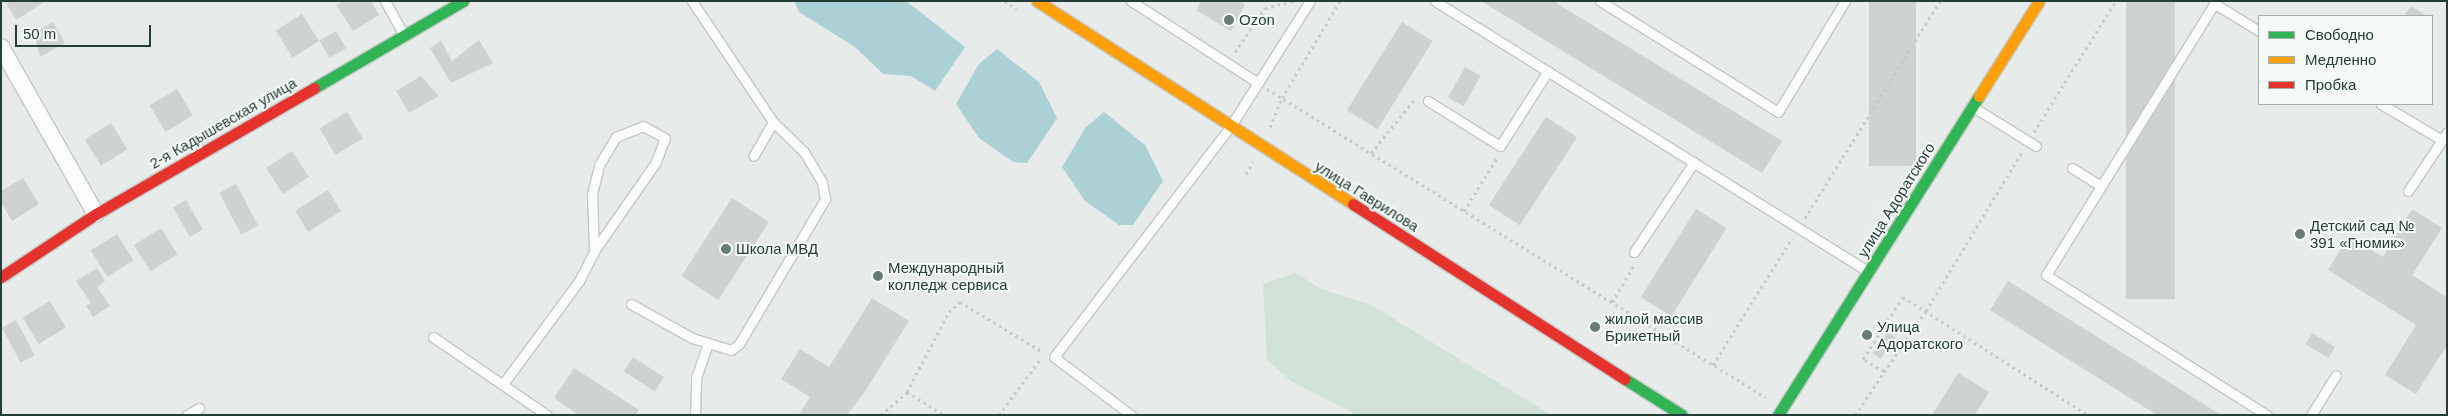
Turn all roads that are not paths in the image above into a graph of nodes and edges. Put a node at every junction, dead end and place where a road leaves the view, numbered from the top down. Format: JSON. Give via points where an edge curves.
{"nodes":[{"id":1,"x":385,"y":1,"type":"edge"},
{"id":2,"x":463,"y":1,"type":"edge"},
{"id":3,"x":692,"y":1,"type":"edge"},
{"id":4,"x":1131,"y":1,"type":"edge"},
{"id":5,"x":1310,"y":1,"type":"edge"},
{"id":6,"x":1435,"y":1,"type":"edge"},
{"id":7,"x":1600,"y":1,"type":"edge"},
{"id":8,"x":1845,"y":1,"type":"edge"},
{"id":9,"x":2039,"y":1,"type":"edge"},
{"id":10,"x":1039,"y":2,"type":"edge"},
{"id":11,"x":2215,"y":2,"type":"edge"},
{"id":12,"x":2258,"y":29,"type":"edge"},
{"id":13,"x":404,"y":36,"type":"junction"},
{"id":14,"x":1,"y":47,"type":"edge"},
{"id":15,"x":1548,"y":71,"type":"junction"},
{"id":16,"x":1258,"y":83,"type":"junction"},
{"id":17,"x":1428,"y":101,"type":"road end"},
{"id":18,"x":2383,"y":105,"type":"edge"},
{"id":19,"x":1973,"y":107,"type":"junction"},
{"id":20,"x":773,"y":122,"type":"junction"},
{"id":21,"x":1230,"y":127,"type":"junction"},
{"id":22,"x":2444,"y":136,"type":"edge"},
{"id":23,"x":2032,"y":144,"type":"road end"},
{"id":24,"x":752,"y":156,"type":"dead end"},
{"id":25,"x":1694,"y":162,"type":"junction"},
{"id":26,"x":2072,"y":168,"type":"dead end"},
{"id":27,"x":2101,"y":186,"type":"junction"},
{"id":28,"x":2408,"y":192,"type":"dead end"},
{"id":29,"x":96,"y":214,"type":"junction"},
{"id":30,"x":594,"y":251,"type":"junction"},
{"id":31,"x":1634,"y":252,"type":"road end"},
{"id":32,"x":1869,"y":272,"type":"junction"},
{"id":33,"x":1,"y":277,"type":"edge"},
{"id":34,"x":631,"y":304,"type":"dead end"},
{"id":35,"x":433,"y":337,"type":"dead end"},
{"id":36,"x":708,"y":343,"type":"junction"},
{"id":37,"x":2336,"y":375,"type":"dead end"},
{"id":38,"x":503,"y":384,"type":"junction"},
{"id":39,"x":199,"y":408,"type":"dead end"},
{"id":40,"x":1780,"y":412,"type":"edge"},
{"id":41,"x":187,"y":415,"type":"edge"},
{"id":42,"x":547,"y":415,"type":"edge"},
{"id":43,"x":695,"y":415,"type":"edge"},
{"id":44,"x":1131,"y":415,"type":"edge"},
{"id":45,"x":1682,"y":415,"type":"edge"},
{"id":46,"x":2267,"y":415,"type":"edge"},
{"id":47,"x":2311,"y":415,"type":"edge"}],
"edges":[{"from":1,"to":13,"type":"lane"},
{"from":2,"to":13,"type":"street","name":"2-я Кадышевская улица"},
{"from":3,"to":20,"type":"lane"},
{"from":4,"to":16,"type":"lane"},
{"from":5,"to":16,"type":"lane"},
{"from":6,"to":15,"type":"lane"},
{"from":7,"to":8,"type":"lane","via":[[1778,112]]},
{"from":9,"to":19,"type":"street","name":"улица Адоратского"},
{"from":10,"to":21,"type":"street","name":"улица Гаврилова"},
{"from":11,"to":12,"type":"lane"},
{"from":11,"to":27,"type":"lane"},
{"from":13,"to":29,"type":"street","name":"2-я Кадышевская улица"},
{"from":14,"to":29,"type":"street"},
{"from":15,"to":17,"type":"lane","via":[[1500,146]]},
{"from":15,"to":25,"type":"lane"},
{"from":16,"to":21,"type":"lane"},
{"from":18,"to":22,"type":"lane"},
{"from":19,"to":23,"type":"lane"},
{"from":19,"to":32,"type":"street","name":"улица Адоратского"},
{"from":20,"to":24,"type":"lane"},
{"from":20,"to":36,"type":"lane","via":[[804,152],[822,182],[825,199],[740,344],[731,350]]},
{"from":21,"to":44,"type":"lane","via":[[1054,357]]},
{"from":21,"to":45,"type":"street","name":"улица Гаврилова"},
{"from":22,"to":28,"type":"lane"},
{"from":25,"to":31,"type":"lane"},
{"from":25,"to":32,"type":"lane"},
{"from":26,"to":27,"type":"lane"},
{"from":27,"to":46,"type":"lane","via":[[2046,275]]},
{"from":29,"to":33,"type":"street","name":"2-я Кадышевская улица"},
{"from":30,"to":30,"type":"lane","via":[[592,194],[599,165],[616,137],[643,126],[665,138],[656,162]]},
{"from":30,"to":38,"type":"lane","via":[[579,281]]},
{"from":32,"to":40,"type":"street","name":"улица Адоратского"},
{"from":34,"to":36,"type":"lane"},
{"from":35,"to":38,"type":"lane"},
{"from":36,"to":43,"type":"lane","via":[[696,378]]},
{"from":37,"to":47,"type":"lane"},
{"from":38,"to":42,"type":"lane"},
{"from":39,"to":41,"type":"lane"}]}
